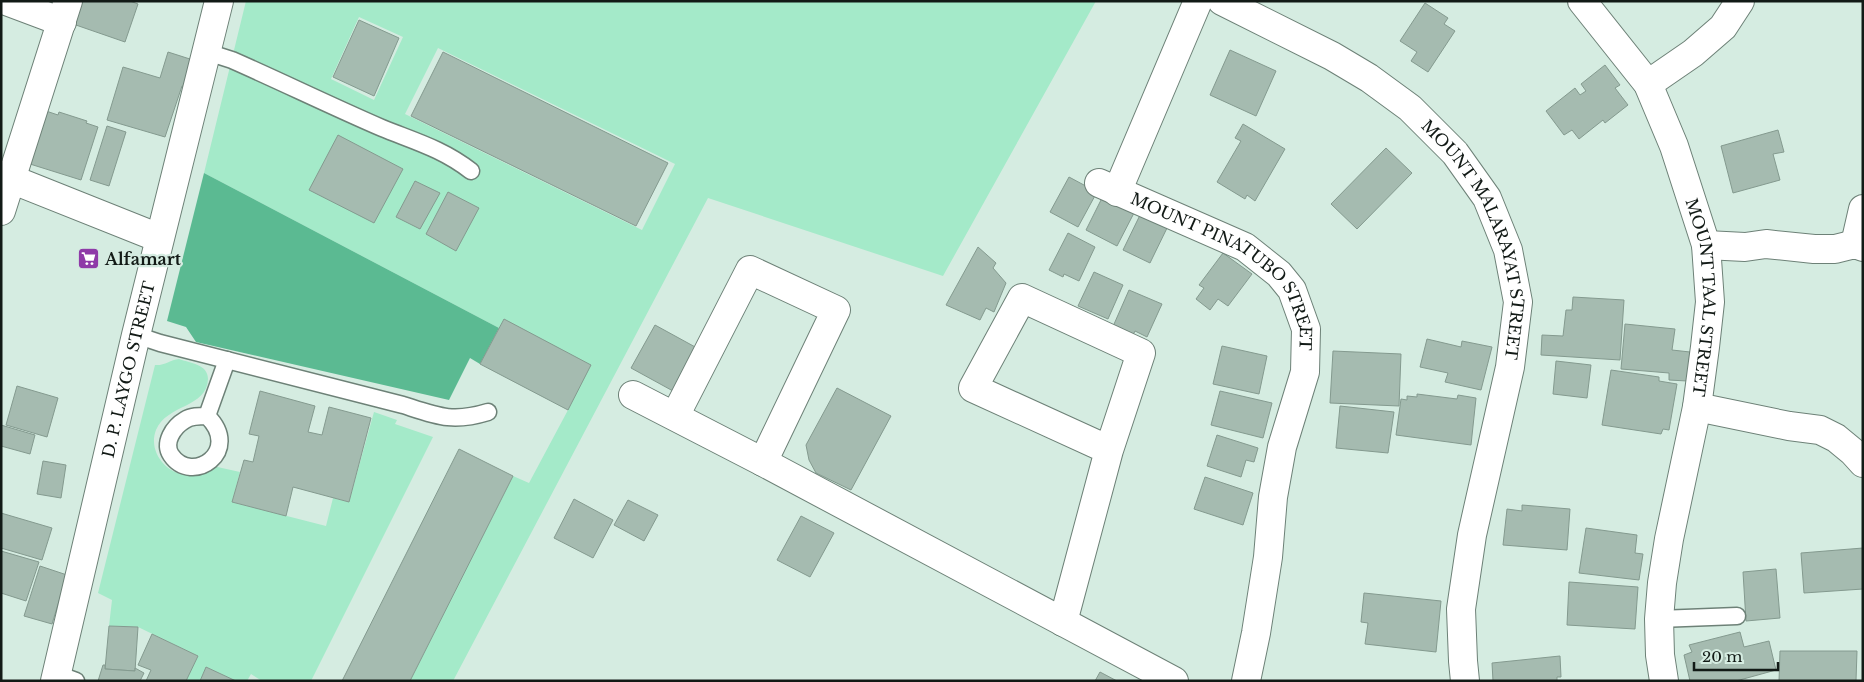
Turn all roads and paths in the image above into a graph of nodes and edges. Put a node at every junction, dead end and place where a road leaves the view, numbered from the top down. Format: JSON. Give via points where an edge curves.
{"nodes":[{"id":1,"x":6,"y":1,"type":"edge"},
{"id":2,"x":219,"y":1,"type":"edge"},
{"id":3,"x":1198,"y":1,"type":"edge"},
{"id":4,"x":1222,"y":1,"type":"edge"},
{"id":5,"x":1582,"y":1,"type":"edge"},
{"id":6,"x":1740,"y":1,"type":"edge"},
{"id":7,"x":65,"y":12,"type":"edge"},
{"id":8,"x":207,"y":52,"type":"junction"},
{"id":9,"x":1648,"y":84,"type":"junction"},
{"id":10,"x":471,"y":171,"type":"dead end"},
{"id":11,"x":6,"y":177,"type":"edge"},
{"id":12,"x":1863,"y":209,"type":"edge"},
{"id":13,"x":1,"y":211,"type":"edge"},
{"id":14,"x":159,"y":238,"type":"junction"},
{"id":15,"x":1706,"y":245,"type":"junction"},
{"id":16,"x":1859,"y":245,"type":"edge"},
{"id":17,"x":136,"y":335,"type":"junction"},
{"id":18,"x":227,"y":360,"type":"junction"},
{"id":19,"x":633,"y":395,"type":"dead end"},
{"id":20,"x":1697,"y":407,"type":"junction"},
{"id":21,"x":488,"y":412,"type":"dead end"},
{"id":22,"x":207,"y":416,"type":"dead end"},
{"id":23,"x":675,"y":416,"type":"junction"},
{"id":24,"x":1109,"y":450,"type":"junction"},
{"id":25,"x":764,"y":462,"type":"junction"},
{"id":26,"x":1863,"y":464,"type":"edge"},
{"id":27,"x":1737,"y":616,"type":"dead end"},
{"id":28,"x":1659,"y":619,"type":"junction"},
{"id":29,"x":1063,"y":622,"type":"junction"},
{"id":30,"x":63,"y":679,"type":"edge"},
{"id":31,"x":1174,"y":681,"type":"edge"},
{"id":32,"x":1246,"y":681,"type":"edge"},
{"id":33,"x":1465,"y":681,"type":"edge"},
{"id":34,"x":1664,"y":681,"type":"edge"}],
"edges":[{"from":1,"to":7,"type":"street"},
{"from":2,"to":8,"type":"street","name":"D. P. LAYGO STREET"},
{"from":3,"to":32,"type":"street","name":"MOUNT PINATUBO STREET","via":[[1108,187],[1245,247],[1279,274],[1292,290],[1306,329],[1305,372],[1282,446],[1268,557]]},
{"from":4,"to":33,"type":"street","name":"MOUNT MALARAYAT STREET","via":[[1332,56],[1370,78],[1410,108],[1455,153],[1487,198],[1508,250],[1518,302],[1510,367],[1472,535],[1461,609]]},
{"from":5,"to":9,"type":"street","name":"MOUNT TAAL STREET"},
{"from":6,"to":9,"type":"street","via":[[1723,27],[1693,53]]},
{"from":7,"to":11,"type":"street"},
{"from":8,"to":10,"type":"lane","via":[[424,144]]},
{"from":8,"to":14,"type":"street","name":"D. P. LAYGO STREET"},
{"from":9,"to":15,"type":"street","name":"MOUNT TAAL STREET","via":[[1674,146]]},
{"from":11,"to":13,"type":"street"},
{"from":11,"to":14,"type":"street"},
{"from":12,"to":16,"type":"street"},
{"from":14,"to":17,"type":"street","name":"D. P. LAYGO STREET"},
{"from":15,"to":16,"type":"street","via":[[1745,247],[1766,244],[1814,250]]},
{"from":15,"to":20,"type":"street","name":"MOUNT TAAL STREET","via":[[1710,302]]},
{"from":17,"to":18,"type":"lane"},
{"from":17,"to":30,"type":"street","name":"D. P. LAYGO STREET"},
{"from":18,"to":21,"type":"lane","via":[[441,418],[471,417]]},
{"from":18,"to":22,"type":"lane"},
{"from":19,"to":23,"type":"street"},
{"from":20,"to":26,"type":"street","via":[[1820,430],[1836,438]]},
{"from":20,"to":28,"type":"street","name":"MOUNT TAAL STREET","via":[[1669,539]]},
{"from":23,"to":25,"type":"street"},
{"from":23,"to":25,"type":"street","via":[[750,270],[836,310]]},
{"from":24,"to":24,"type":"street","via":[[1141,353],[1022,298],[973,388]]},
{"from":24,"to":29,"type":"street"},
{"from":25,"to":29,"type":"street"},
{"from":27,"to":28,"type":"lane"},
{"from":28,"to":34,"type":"street","name":"MOUNT TAAL STREET"},
{"from":29,"to":31,"type":"street"}]}
